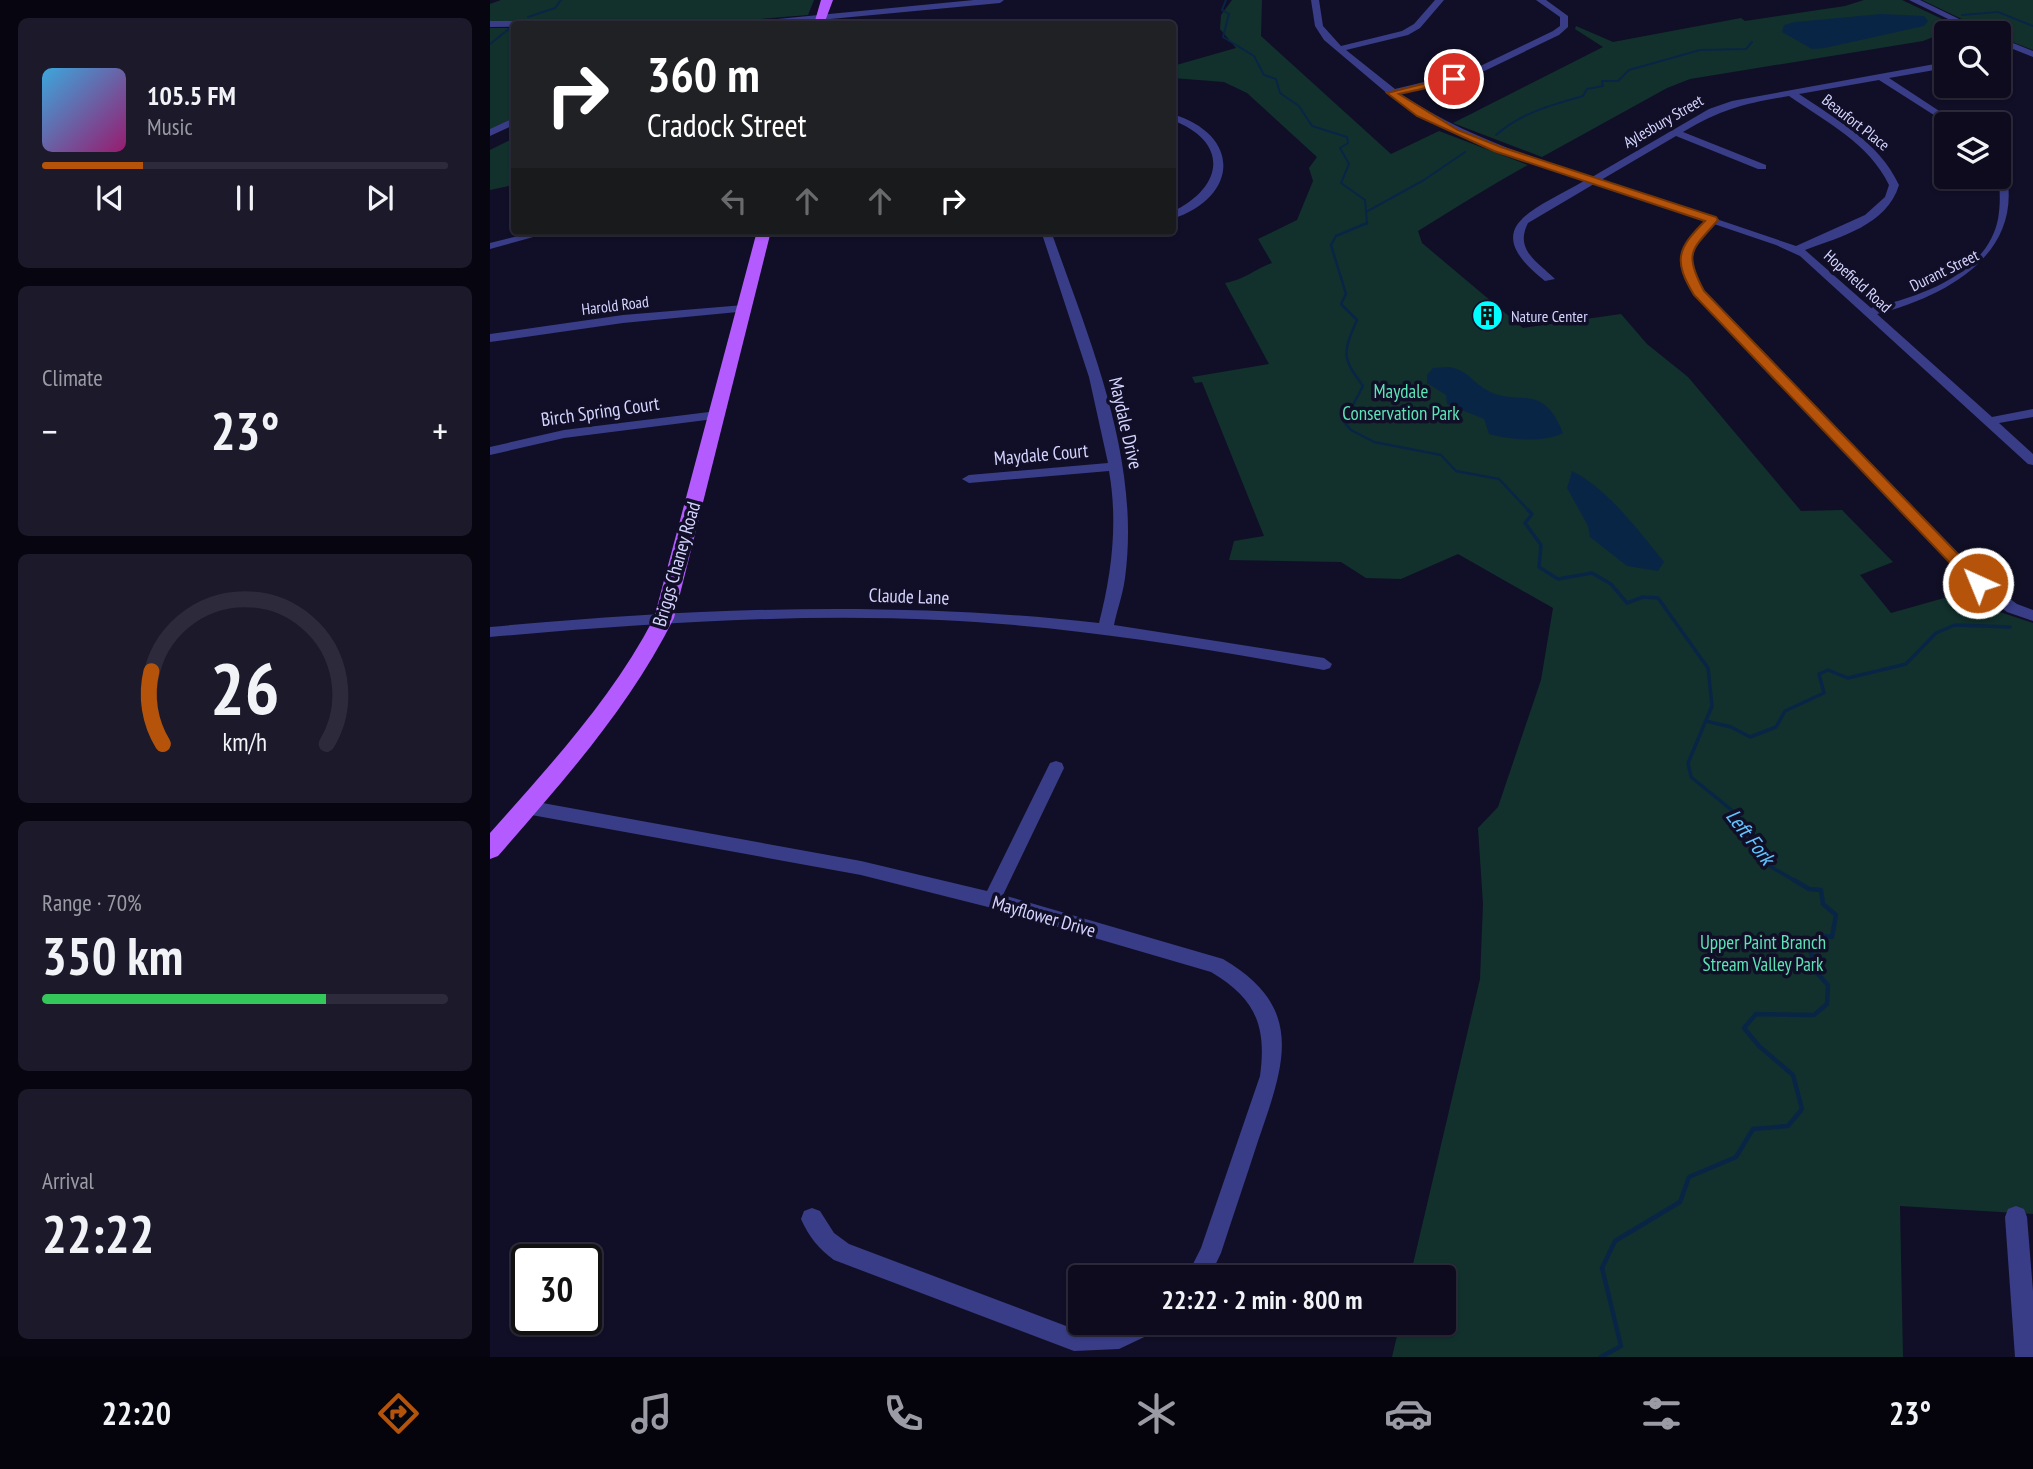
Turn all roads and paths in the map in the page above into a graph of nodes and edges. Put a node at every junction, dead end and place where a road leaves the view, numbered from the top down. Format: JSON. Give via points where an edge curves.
{"nodes":[{"id":1,"x":827,"y":0,"type":"edge"},
{"id":2,"x":1000,"y":0,"type":"edge"},
{"id":3,"x":1315,"y":0,"type":"edge"},
{"id":4,"x":1440,"y":0,"type":"edge"},
{"id":5,"x":1539,"y":0,"type":"edge"},
{"id":6,"x":1913,"y":0,"type":"edge"},
{"id":7,"x":819,"y":21,"type":"edge"},
{"id":8,"x":827,"y":21,"type":"edge"},
{"id":9,"x":1958,"y":21,"type":"edge"},
{"id":10,"x":490,"y":24,"type":"edge"},
{"id":11,"x":511,"y":24,"type":"edge"},
{"id":12,"x":2011,"y":46,"type":"edge"},
{"id":13,"x":2014,"y":47,"type":"junction"},
{"id":14,"x":2011,"y":48,"type":"edge"},
{"id":15,"x":1339,"y":49,"type":"junction"},
{"id":16,"x":2033,"y":54,"type":"edge"},
{"id":17,"x":1934,"y":67,"type":"edge"},
{"id":18,"x":1881,"y":77,"type":"junction"},
{"id":19,"x":1392,"y":93,"type":"junction"},
{"id":20,"x":1791,"y":93,"type":"junction"},
{"id":21,"x":1935,"y":112,"type":"edge"},
{"id":22,"x":1176,"y":118,"type":"edge"},
{"id":23,"x":511,"y":122,"type":"edge"},
{"id":24,"x":1675,"y":132,"type":"junction"},
{"id":25,"x":490,"y":133,"type":"edge"},
{"id":26,"x":1762,"y":167,"type":"dead end"},
{"id":27,"x":2011,"y":179,"type":"edge"},
{"id":28,"x":1592,"y":180,"type":"junction"},
{"id":29,"x":2019,"y":192,"type":"dead end"},
{"id":30,"x":1176,"y":214,"type":"edge"},
{"id":31,"x":1712,"y":220,"type":"junction"},
{"id":32,"x":534,"y":235,"type":"edge"},
{"id":33,"x":763,"y":235,"type":"edge"},
{"id":34,"x":1047,"y":235,"type":"edge"},
{"id":35,"x":490,"y":246,"type":"edge"},
{"id":36,"x":1795,"y":250,"type":"junction"},
{"id":37,"x":1997,"y":260,"type":"dead end"},
{"id":38,"x":1549,"y":279,"type":"dead end"},
{"id":39,"x":744,"y":309,"type":"junction"},
{"id":40,"x":1869,"y":312,"type":"junction"},
{"id":41,"x":490,"y":338,"type":"edge"},
{"id":42,"x":2033,"y":413,"type":"edge"},
{"id":43,"x":717,"y":415,"type":"junction"},
{"id":44,"x":1990,"y":421,"type":"junction"},
{"id":45,"x":490,"y":451,"type":"edge"},
{"id":46,"x":2033,"y":461,"type":"edge"},
{"id":47,"x":1117,"y":466,"type":"junction"},
{"id":48,"x":969,"y":479,"type":"dead end"},
{"id":49,"x":2033,"y":616,"type":"edge"},
{"id":50,"x":664,"y":618,"type":"junction"},
{"id":51,"x":1105,"y":629,"type":"junction"},
{"id":52,"x":490,"y":632,"type":"edge"},
{"id":53,"x":1324,"y":664,"type":"dead end"},
{"id":54,"x":1056,"y":768,"type":"dead end"},
{"id":55,"x":526,"y":807,"type":"junction"},
{"id":56,"x":490,"y":849,"type":"edge"},
{"id":57,"x":992,"y":900,"type":"junction"},
{"id":58,"x":2016,"y":1217,"type":"dead end"},
{"id":59,"x":812,"y":1219,"type":"dead end"},
{"id":60,"x":1204,"y":1265,"type":"edge"},
{"id":61,"x":2029,"y":1324,"type":"edge"},
{"id":62,"x":1125,"y":1335,"type":"edge"},
{"id":63,"x":2027,"y":1357,"type":"edge"}],
"edges":[{"from":1,"to":7,"type":"main road"},
{"from":2,"to":8,"type":"street"},
{"from":3,"to":15,"type":"street","name":"Hopefield Road","via":[[1319,26]]},
{"from":4,"to":15,"type":"street","via":[[1405,33]]},
{"from":5,"to":19,"type":"street","via":[[1564,16],[1564,27],[1556,33],[1472,73]]},
{"from":6,"to":9,"type":"street"},
{"from":10,"to":11,"type":"street"},
{"from":12,"to":13,"type":"street"},
{"from":13,"to":14,"type":"street"},
{"from":13,"to":16,"type":"street"},
{"from":15,"to":19,"type":"street","name":"Hopefield Road"},
{"from":17,"to":18,"type":"street","name":"Aylesbury Street"},
{"from":18,"to":20,"type":"street","name":"Aylesbury Street"},
{"from":18,"to":21,"type":"street"},
{"from":19,"to":28,"type":"street","name":"Hopefield Road","via":[[1455,132]]},
{"from":20,"to":24,"type":"street","name":"Aylesbury Street","via":[[1723,106]]},
{"from":20,"to":36,"type":"street","name":"Beaufort Place","via":[[1871,150],[1885,164],[1894,185],[1887,204],[1875,215]]},
{"from":22,"to":30,"type":"street","via":[[1200,127],[1213,142],[1219,159],[1213,191],[1199,205]]},
{"from":23,"to":25,"type":"street"},
{"from":24,"to":26,"type":"street"},
{"from":24,"to":28,"type":"street","name":"Aylesbury Street"},
{"from":27,"to":29,"type":"street"},
{"from":28,"to":31,"type":"street","name":"Hopefield Road"},
{"from":28,"to":38,"type":"street","name":"Aylesbury Street","via":[[1534,213],[1520,227],[1516,240],[1520,252]]},
{"from":31,"to":36,"type":"street","name":"Hopefield Road"},
{"from":31,"to":49,"type":"street","via":[[1690,242],[1686,253],[1686,267],[1699,292],[1978,583],[2012,608]]},
{"from":32,"to":35,"type":"street"},
{"from":33,"to":39,"type":"main road","name":"Briggs Chaney Road"},
{"from":34,"to":47,"type":"street","name":"Maydale Drive","via":[[1106,415]]},
{"from":36,"to":40,"type":"street","name":"Hopefield Road"},
{"from":37,"to":40,"type":"street","name":"Durant Street","via":[[1932,296]]},
{"from":39,"to":41,"type":"street","name":"Harold Road","via":[[623,319]]},
{"from":39,"to":43,"type":"main road","name":"Briggs Chaney Road"},
{"from":40,"to":44,"type":"street","name":"Hopefield Road"},
{"from":42,"to":44,"type":"street"},
{"from":43,"to":45,"type":"street","name":"Birch Spring Court","via":[[564,434]]},
{"from":43,"to":50,"type":"main road","name":"Briggs Chaney Road"},
{"from":44,"to":46,"type":"street","name":"Hopefield Road"},
{"from":47,"to":48,"type":"street","name":"Maydale Court"},
{"from":47,"to":51,"type":"street","name":"Maydale Drive","via":[[1119,543],[1112,608]]},
{"from":50,"to":51,"type":"street","name":"Claude Lane","via":[[887,613]]},
{"from":50,"to":52,"type":"street","name":"Claude Lane"},
{"from":50,"to":55,"type":"main road","name":"Briggs Chaney Road","via":[[648,653],[625,686]]},
{"from":51,"to":53,"type":"street","name":"Claude Lane","via":[[1199,640]]},
{"from":54,"to":57,"type":"street"},
{"from":55,"to":56,"type":"main road","name":"Briggs Chaney Road"},
{"from":55,"to":57,"type":"street","name":"Mayflower Drive","via":[[861,868]]},
{"from":57,"to":60,"type":"street","name":"Mayflower Drive","via":[[1216,965],[1237,975],[1252,991],[1272,1026],[1275,1052]]},
{"from":58,"to":61,"type":"street"},
{"from":59,"to":62,"type":"street","via":[[826,1241],[842,1252],[1074,1340]]},
{"from":61,"to":63,"type":"street"}]}
